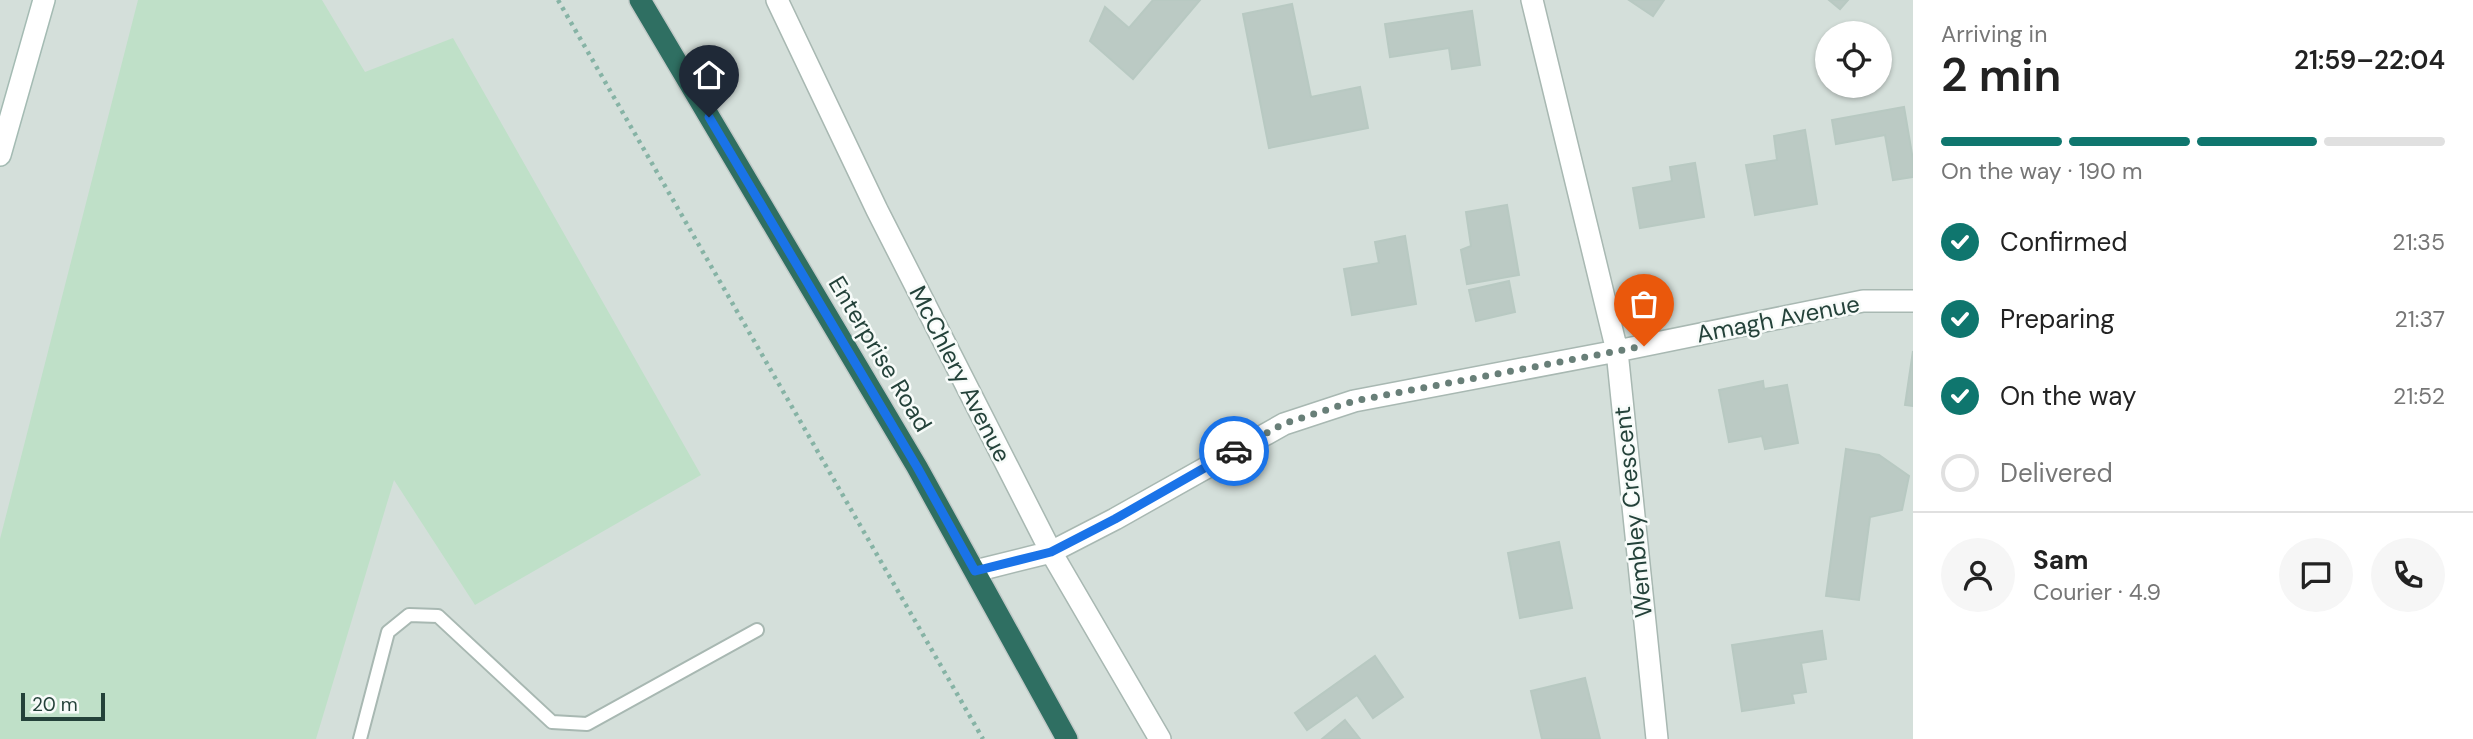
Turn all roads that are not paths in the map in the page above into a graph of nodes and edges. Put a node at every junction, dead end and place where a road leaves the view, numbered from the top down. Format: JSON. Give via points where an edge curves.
{"nodes":[{"id":1,"x":44,"y":0,"type":"edge"},
{"id":2,"x":640,"y":0,"type":"edge"},
{"id":3,"x":777,"y":0,"type":"edge"},
{"id":4,"x":1532,"y":0,"type":"edge"},
{"id":5,"x":0,"y":155,"type":"edge"},
{"id":6,"x":1913,"y":301,"type":"edge"},
{"id":7,"x":1617,"y":351,"type":"junction"},
{"id":8,"x":1051,"y":552,"type":"junction"},
{"id":9,"x":975,"y":571,"type":"junction"},
{"id":10,"x":757,"y":631,"type":"dead end"},
{"id":11,"x":360,"y":739,"type":"edge"},
{"id":12,"x":1068,"y":739,"type":"edge"},
{"id":13,"x":1160,"y":739,"type":"edge"},
{"id":14,"x":1657,"y":739,"type":"edge"}],
"edges":[{"from":1,"to":5,"type":"street"},
{"from":2,"to":9,"type":"highway","name":"Enterprise Road"},
{"from":3,"to":8,"type":"street","name":"McChlery Avenue","via":[[877,211]]},
{"from":4,"to":7,"type":"street","name":"Wembley Crescent"},
{"from":6,"to":7,"type":"street","name":"Amagh Avenue","via":[[1863,301]]},
{"from":7,"to":8,"type":"street","name":"Amagh Avenue","via":[[1354,401],[1283,424]]},
{"from":7,"to":14,"type":"street","name":"Wembley Crescent"},
{"from":8,"to":9,"type":"street","name":"Amagh Avenue"},
{"from":8,"to":13,"type":"street","name":"McChlery Avenue"},
{"from":9,"to":12,"type":"highway","name":"Enterprise Road"},
{"from":10,"to":11,"type":"lane","via":[[587,724],[552,722],[438,616],[409,615],[388,632]]}]}
